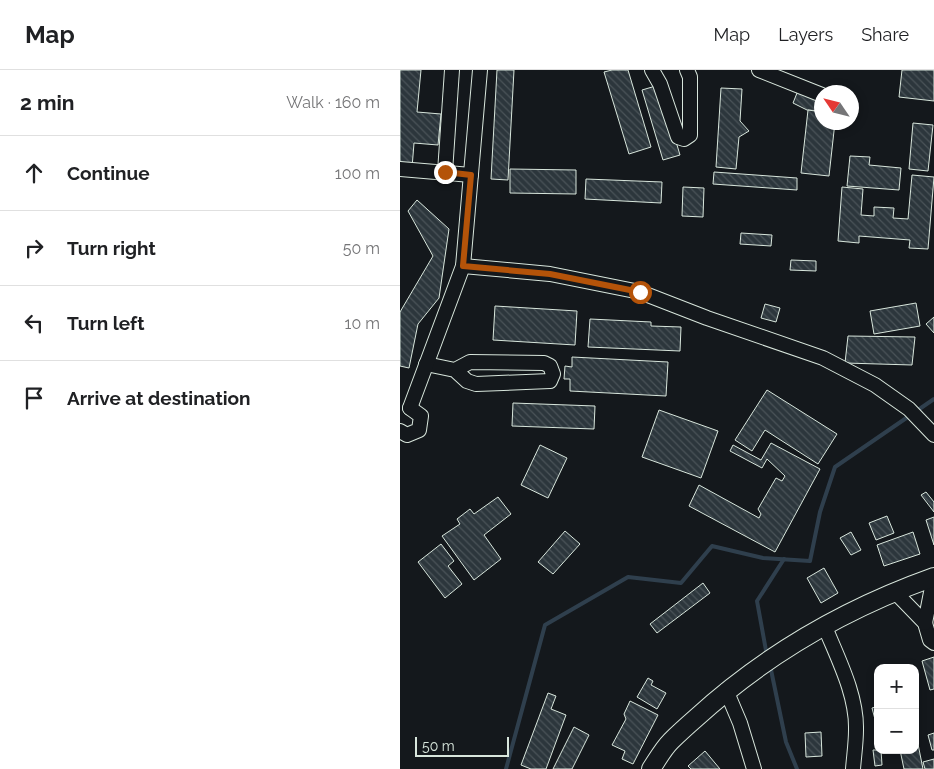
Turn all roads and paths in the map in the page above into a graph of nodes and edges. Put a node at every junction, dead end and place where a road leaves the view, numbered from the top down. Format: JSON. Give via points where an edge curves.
{"nodes":[{"id":1,"x":452,"y":70,"type":"edge"},
{"id":2,"x":480,"y":70,"type":"edge"},
{"id":3,"x":652,"y":70,"type":"edge"},
{"id":4,"x":686,"y":70,"type":"edge"},
{"id":5,"x":759,"y":70,"type":"edge"},
{"id":6,"x":814,"y":92,"type":"edge"},
{"id":7,"x":400,"y":169,"type":"edge"},
{"id":8,"x":445,"y":172,"type":"junction"},
{"id":9,"x":471,"y":175,"type":"junction"},
{"id":10,"x":463,"y":266,"type":"junction"},
{"id":11,"x":426,"y":364,"type":"junction"},
{"id":12,"x":455,"y":370,"type":"junction"},
{"id":13,"x":405,"y":410,"type":"edge"},
{"id":14,"x":400,"y":430,"type":"edge"},
{"id":15,"x":934,"y":434,"type":"edge"},
{"id":16,"x":934,"y":577,"type":"edge"},
{"id":17,"x":894,"y":591,"type":"junction"},
{"id":18,"x":924,"y":623,"type":"junction"},
{"id":19,"x":825,"y":627,"type":"junction"},
{"id":20,"x":934,"y":643,"type":"edge"},
{"id":21,"x":726,"y":690,"type":"junction"},
{"id":22,"x":651,"y":769,"type":"edge"},
{"id":23,"x":754,"y":769,"type":"edge"},
{"id":24,"x":853,"y":769,"type":"edge"}],
"edges":[{"from":1,"to":8,"type":"street"},
{"from":2,"to":9,"type":"street"},
{"from":3,"to":4,"type":"street","via":[[678,137],[684,139],[690,135],[690,77]]},
{"from":5,"to":6,"type":"street"},
{"from":7,"to":8,"type":"street"},
{"from":8,"to":9,"type":"street"},
{"from":9,"to":10,"type":"street"},
{"from":10,"to":11,"type":"street"},
{"from":10,"to":15,"type":"street","via":[[550,274],[640,292],[823,358],[875,385],[909,409]]},
{"from":11,"to":12,"type":"street"},
{"from":11,"to":13,"type":"street"},
{"from":12,"to":12,"type":"street","via":[[476,384],[550,381],[553,374],[550,366],[544,363],[470,362]]},
{"from":13,"to":14,"type":"street","via":[[421,416],[420,430],[407,435]]},
{"from":16,"to":17,"type":"main road"},
{"from":16,"to":18,"type":"street"},
{"from":17,"to":18,"type":"street"},
{"from":17,"to":19,"type":"main road","via":[[852,610]]},
{"from":18,"to":20,"type":"street"},
{"from":19,"to":21,"type":"main road"},
{"from":19,"to":24,"type":"street","via":[[854,707]]},
{"from":21,"to":22,"type":"main road","via":[[670,742]]},
{"from":21,"to":23,"type":"street"}]}
